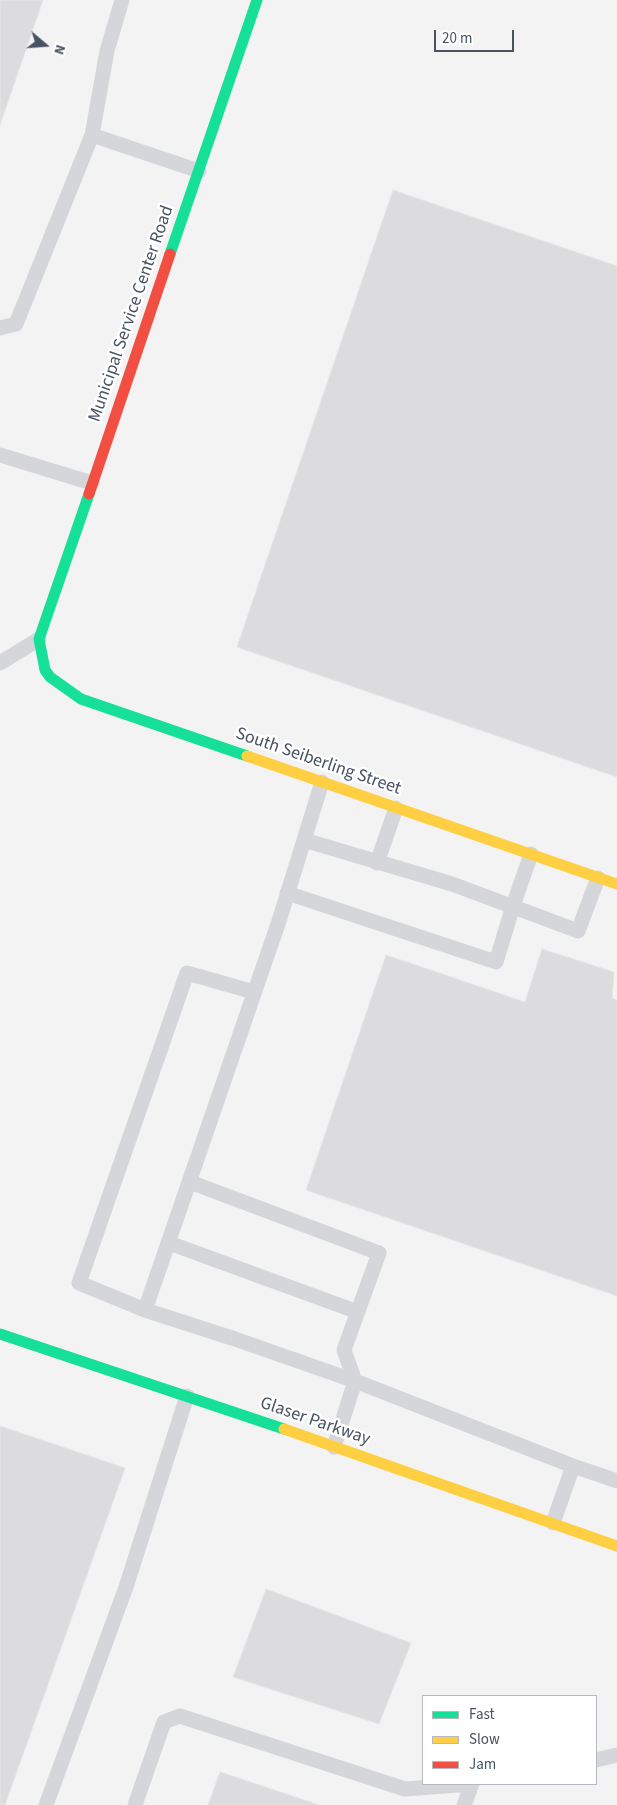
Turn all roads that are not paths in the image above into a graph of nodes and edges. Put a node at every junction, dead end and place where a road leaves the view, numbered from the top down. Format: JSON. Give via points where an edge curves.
{"nodes":[{"id":1,"x":122,"y":0,"type":"edge"},
{"id":2,"x":257,"y":0,"type":"edge"},
{"id":3,"x":92,"y":135,"type":"junction"},
{"id":4,"x":199,"y":172,"type":"junction"},
{"id":5,"x":0,"y":328,"type":"edge"},
{"id":6,"x":0,"y":455,"type":"edge"},
{"id":7,"x":92,"y":483,"type":"junction"},
{"id":8,"x":39,"y":639,"type":"junction"},
{"id":9,"x":0,"y":663,"type":"edge"},
{"id":10,"x":322,"y":782,"type":"junction"},
{"id":11,"x":396,"y":808,"type":"junction"},
{"id":12,"x":304,"y":840,"type":"junction"},
{"id":13,"x":531,"y":854,"type":"junction"},
{"id":14,"x":377,"y":863,"type":"junction"},
{"id":15,"x":598,"y":878,"type":"junction"},
{"id":16,"x":617,"y":884,"type":"edge"},
{"id":17,"x":287,"y":893,"type":"junction"},
{"id":18,"x":513,"y":906,"type":"junction"},
{"id":19,"x":254,"y":992,"type":"junction"},
{"id":20,"x":190,"y":1182,"type":"junction"},
{"id":21,"x":169,"y":1243,"type":"junction"},
{"id":22,"x":145,"y":1310,"type":"junction"},
{"id":23,"x":358,"y":1312,"type":"junction"},
{"id":24,"x":0,"y":1334,"type":"edge"},
{"id":25,"x":355,"y":1381,"type":"junction"},
{"id":26,"x":187,"y":1396,"type":"junction"},
{"id":27,"x":334,"y":1447,"type":"junction"},
{"id":28,"x":573,"y":1466,"type":"junction"},
{"id":29,"x":617,"y":1481,"type":"edge"},
{"id":30,"x":552,"y":1523,"type":"junction"},
{"id":31,"x":617,"y":1546,"type":"edge"},
{"id":32,"x":617,"y":1755,"type":"edge"},
{"id":33,"x":597,"y":1760,"type":"edge"},
{"id":34,"x":458,"y":1785,"type":"edge"},
{"id":35,"x":471,"y":1785,"type":"edge"},
{"id":36,"x":46,"y":1805,"type":"edge"},
{"id":37,"x":135,"y":1805,"type":"edge"},
{"id":38,"x":464,"y":1805,"type":"edge"}],
"edges":[{"from":1,"to":3,"type":"lane","via":[[107,51]]},
{"from":2,"to":4,"type":"street","name":"Municipal Service Center Road"},
{"from":3,"to":4,"type":"lane"},
{"from":3,"to":5,"type":"lane","via":[[16,324]]},
{"from":4,"to":7,"type":"street","name":"Municipal Service Center Road"},
{"from":6,"to":7,"type":"lane"},
{"from":7,"to":8,"type":"street","name":"Municipal Service Center Road"},
{"from":8,"to":9,"type":"lane"},
{"from":8,"to":10,"type":"street","name":"South Seiberling Street","via":[[45,670],[71,694]]},
{"from":10,"to":11,"type":"street","name":"South Seiberling Street"},
{"from":10,"to":12,"type":"lane"},
{"from":11,"to":13,"type":"street","name":"South Seiberling Street"},
{"from":11,"to":14,"type":"lane"},
{"from":12,"to":14,"type":"lane"},
{"from":12,"to":17,"type":"lane"},
{"from":13,"to":15,"type":"street","name":"South Seiberling Street"},
{"from":13,"to":18,"type":"lane"},
{"from":14,"to":18,"type":"lane","via":[[452,884]]},
{"from":15,"to":16,"type":"street","name":"South Seiberling Street"},
{"from":15,"to":18,"type":"lane","via":[[578,931]]},
{"from":17,"to":18,"type":"lane","via":[[496,962]]},
{"from":17,"to":19,"type":"lane"},
{"from":19,"to":20,"type":"lane"},
{"from":19,"to":22,"type":"lane","via":[[187,972],[79,1284]]},
{"from":20,"to":21,"type":"lane"},
{"from":20,"to":23,"type":"lane","via":[[380,1253]]},
{"from":21,"to":22,"type":"lane"},
{"from":21,"to":23,"type":"lane"},
{"from":22,"to":25,"type":"lane"},
{"from":23,"to":25,"type":"lane","via":[[344,1350]]},
{"from":24,"to":26,"type":"street","name":"Glaser Parkway"},
{"from":25,"to":27,"type":"lane"},
{"from":25,"to":28,"type":"lane"},
{"from":26,"to":27,"type":"street","name":"Glaser Parkway"},
{"from":26,"to":36,"type":"lane","via":[[126,1587]]},
{"from":27,"to":30,"type":"street","name":"Glaser Parkway"},
{"from":28,"to":29,"type":"lane"},
{"from":28,"to":30,"type":"lane"},
{"from":30,"to":31,"type":"street","name":"Glaser Parkway"},
{"from":32,"to":33,"type":"lane"},
{"from":34,"to":37,"type":"lane","via":[[405,1789],[180,1716],[164,1722]]},
{"from":35,"to":38,"type":"lane"}]}
